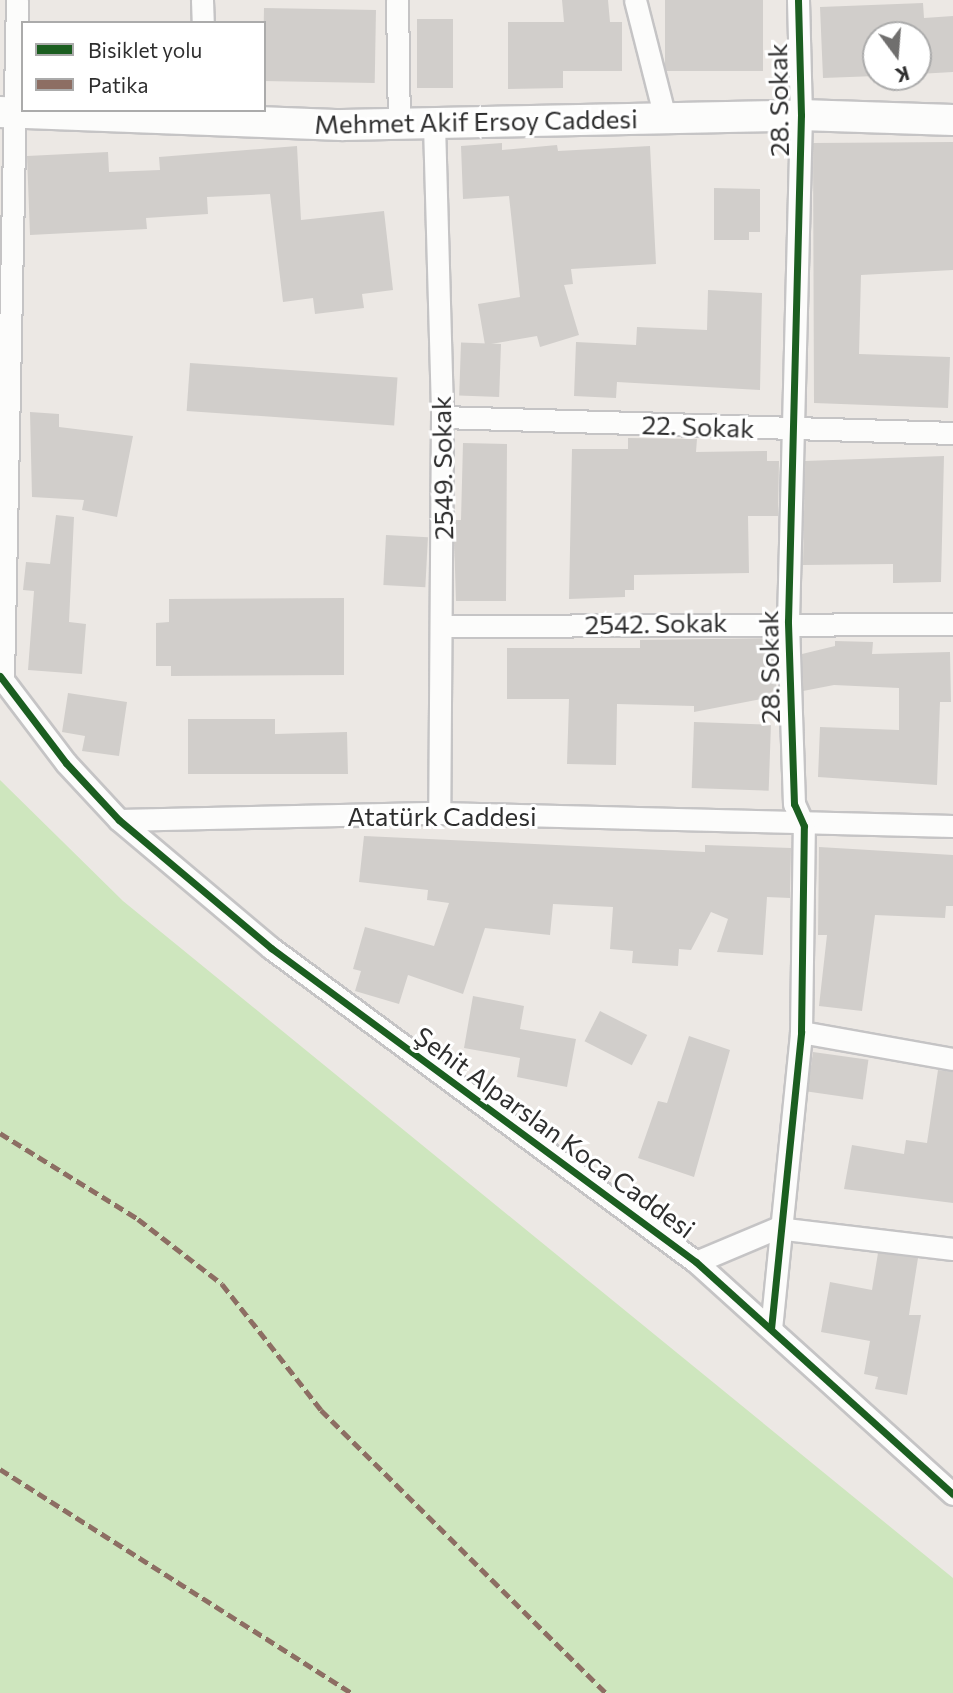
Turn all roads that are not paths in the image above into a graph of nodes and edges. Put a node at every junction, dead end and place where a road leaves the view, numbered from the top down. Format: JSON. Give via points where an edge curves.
{"nodes":[{"id":1,"x":17,"y":0,"type":"edge"},
{"id":2,"x":202,"y":0,"type":"edge"},
{"id":3,"x":397,"y":0,"type":"edge"},
{"id":4,"x":635,"y":0,"type":"edge"},
{"id":5,"x":797,"y":0,"type":"edge"},
{"id":6,"x":203,"y":21,"type":"edge"},
{"id":7,"x":8,"y":112,"type":"edge"},
{"id":8,"x":204,"y":115,"type":"edge"},
{"id":9,"x":801,"y":115,"type":"junction"},
{"id":10,"x":665,"y":118,"type":"junction"},
{"id":11,"x":953,"y":120,"type":"edge"},
{"id":12,"x":399,"y":124,"type":"junction"},
{"id":13,"x":434,"y":124,"type":"junction"},
{"id":14,"x":6,"y":236,"type":"edge"},
{"id":15,"x":442,"y":417,"type":"junction"},
{"id":16,"x":5,"y":428,"type":"edge"},
{"id":17,"x":794,"y":429,"type":"junction"},
{"id":18,"x":953,"y":433,"type":"edge"},
{"id":19,"x":788,"y":621,"type":"junction"},
{"id":20,"x":953,"y":624,"type":"edge"},
{"id":21,"x":443,"y":626,"type":"junction"},
{"id":22,"x":2,"y":677,"type":"edge"},
{"id":23,"x":439,"y":813,"type":"junction"},
{"id":24,"x":119,"y":820,"type":"junction"},
{"id":25,"x":804,"y":826,"type":"junction"},
{"id":26,"x":953,"y":826,"type":"edge"},
{"id":27,"x":801,"y":1032,"type":"junction"},
{"id":28,"x":953,"y":1059,"type":"edge"},
{"id":29,"x":777,"y":1228,"type":"junction"},
{"id":30,"x":953,"y":1249,"type":"edge"},
{"id":31,"x":696,"y":1262,"type":"junction"},
{"id":32,"x":771,"y":1329,"type":"junction"},
{"id":33,"x":953,"y":1494,"type":"edge"}],
"edges":[{"from":1,"to":7,"type":"street"},
{"from":2,"to":6,"type":"street"},
{"from":3,"to":12,"type":"street"},
{"from":4,"to":10,"type":"street"},
{"from":5,"to":9,"type":"street","name":"28. Sokak"},
{"from":7,"to":8,"type":"street","name":"Mehmet Akif Ersoy Caddesi"},
{"from":7,"to":14,"type":"street"},
{"from":8,"to":12,"type":"street","name":"Mehmet Akif Ersoy Caddesi"},
{"from":9,"to":10,"type":"street","name":"Mehmet Akif Ersoy Caddesi"},
{"from":9,"to":11,"type":"street","name":"Mehmet Akif Ersoy Caddesi"},
{"from":9,"to":17,"type":"street","name":"28. Sokak"},
{"from":10,"to":13,"type":"street","name":"Mehmet Akif Ersoy Caddesi"},
{"from":12,"to":13,"type":"street","name":"Mehmet Akif Ersoy Caddesi"},
{"from":13,"to":15,"type":"street","name":"2549. Sokak"},
{"from":14,"to":16,"type":"street"},
{"from":15,"to":17,"type":"street","name":"22. Sokak"},
{"from":15,"to":21,"type":"street","name":"2549. Sokak"},
{"from":16,"to":22,"type":"street"},
{"from":17,"to":18,"type":"street","name":"22. Sokak"},
{"from":17,"to":19,"type":"street","name":"28. Sokak"},
{"from":19,"to":20,"type":"street","name":"2542. Sokak"},
{"from":19,"to":21,"type":"street","name":"2542. Sokak"},
{"from":19,"to":25,"type":"street","name":"28. Sokak","via":[[794,804]]},
{"from":21,"to":23,"type":"street","name":"2549. Sokak"},
{"from":22,"to":24,"type":"street","via":[[66,763]]},
{"from":23,"to":24,"type":"street","name":"Atatürk Caddesi"},
{"from":23,"to":25,"type":"street","name":"Atatürk Caddesi"},
{"from":24,"to":31,"type":"street","name":"Şehit Alparslan Koca Caddesi","via":[[271,948]]},
{"from":25,"to":26,"type":"street","name":"Atatürk Caddesi"},
{"from":25,"to":27,"type":"street","name":"28. Sokak"},
{"from":27,"to":28,"type":"street"},
{"from":27,"to":29,"type":"street","name":"28. Sokak"},
{"from":29,"to":30,"type":"street"},
{"from":29,"to":31,"type":"street"},
{"from":29,"to":32,"type":"street","name":"28. Sokak"},
{"from":31,"to":32,"type":"street","name":"Şehit Alparslan Koca Caddesi"},
{"from":32,"to":33,"type":"street","name":"Şehit Alparslan Koca Caddesi"}]}
